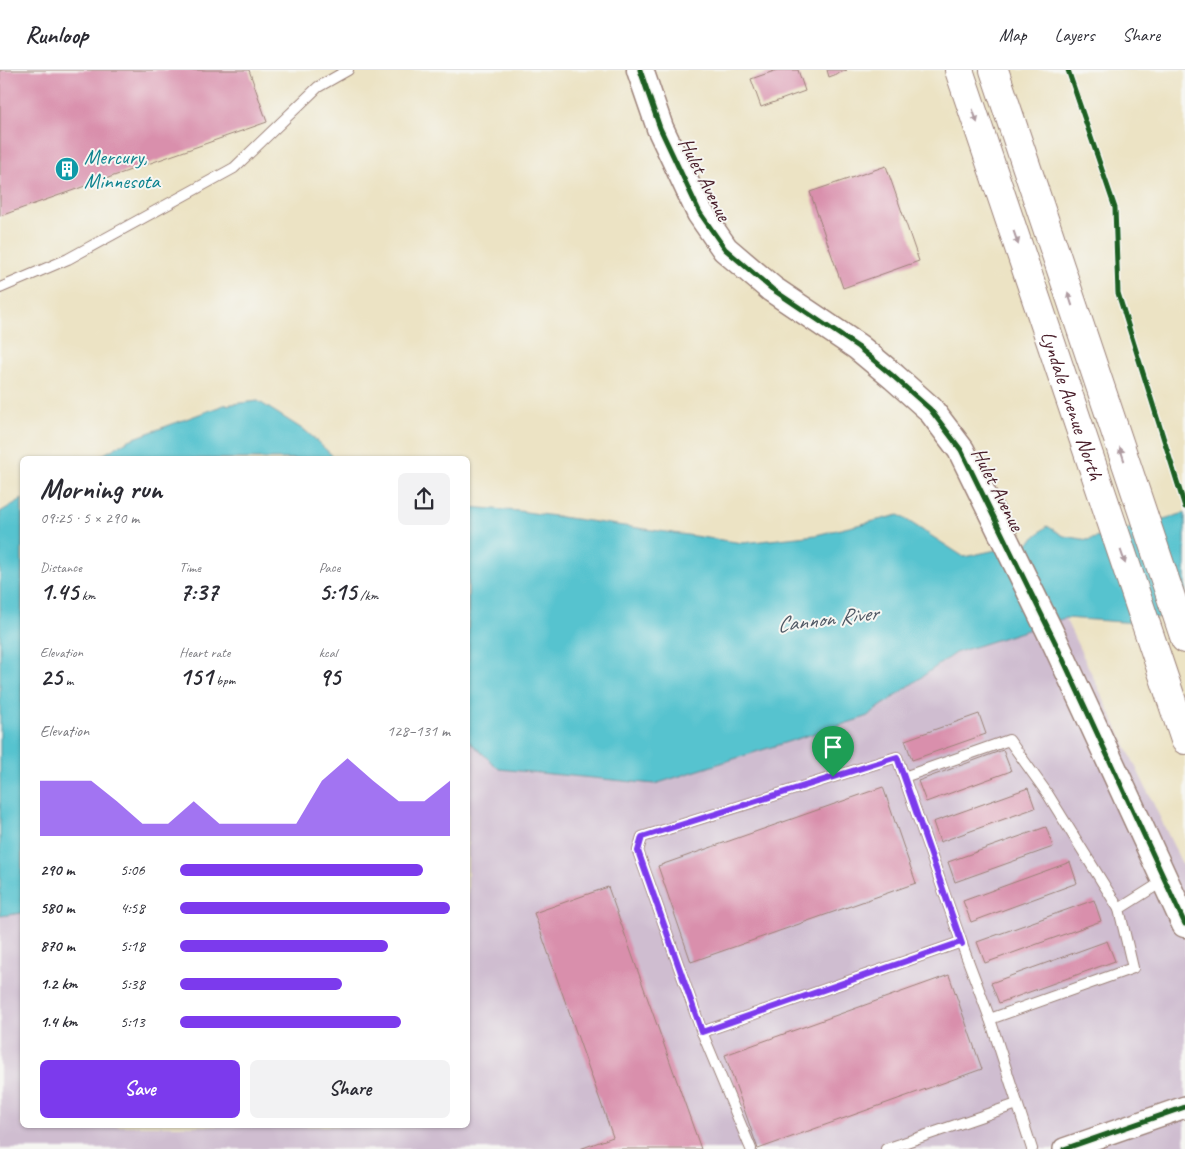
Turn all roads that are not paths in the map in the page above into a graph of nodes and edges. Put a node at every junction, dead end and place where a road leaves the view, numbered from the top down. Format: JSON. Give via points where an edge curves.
{"nodes":[{"id":1,"x":348,"y":70,"type":"edge"},
{"id":2,"x":640,"y":70,"type":"edge"},
{"id":3,"x":959,"y":70,"type":"edge"},
{"id":4,"x":994,"y":70,"type":"edge"},
{"id":5,"x":0,"y":288,"type":"edge"},
{"id":6,"x":1184,"y":638,"type":"edge"},
{"id":7,"x":1185,"y":740,"type":"edge"},
{"id":8,"x":904,"y":777,"type":"junction"},
{"id":9,"x":1166,"y":880,"type":"junction"},
{"id":10,"x":1119,"y":908,"type":"junction"},
{"id":11,"x":1185,"y":924,"type":"edge"},
{"id":12,"x":962,"y":944,"type":"junction"},
{"id":13,"x":990,"y":1019,"type":"junction"},
{"id":14,"x":702,"y":1032,"type":"junction"},
{"id":15,"x":1017,"y":1104,"type":"junction"},
{"id":16,"x":1185,"y":1107,"type":"edge"},
{"id":17,"x":751,"y":1149,"type":"edge"},
{"id":18,"x":886,"y":1149,"type":"edge"},
{"id":19,"x":1032,"y":1149,"type":"edge"},
{"id":20,"x":1064,"y":1149,"type":"edge"}],
"edges":[{"from":1,"to":5,"type":"lane","via":[[318,86],[234,168],[68,259]]},
{"from":2,"to":9,"type":"street","name":"Hulet Avenue","via":[[660,128],[700,213],[726,249],[772,289],[858,347],[930,409],[960,450],[1055,642]]},
{"from":3,"to":7,"type":"highway","name":"Lyndale Avenue North","one_way":true},
{"from":6,"to":4,"type":"highway","name":"Lyndale Avenue North","one_way":true},
{"from":8,"to":10,"type":"lane","via":[[1009,740]]},
{"from":8,"to":12,"type":"lane"},
{"from":8,"to":14,"type":"lane","via":[[897,757],[642,837],[638,851]]},
{"from":9,"to":10,"type":"lane"},
{"from":9,"to":11,"type":"street","name":"Hulet Avenue"},
{"from":10,"to":13,"type":"lane","via":[[1133,968]]},
{"from":12,"to":13,"type":"lane"},
{"from":12,"to":14,"type":"lane"},
{"from":13,"to":15,"type":"lane"},
{"from":14,"to":17,"type":"lane"},
{"from":15,"to":18,"type":"lane"},
{"from":15,"to":19,"type":"lane"},
{"from":16,"to":20,"type":"street"}]}
